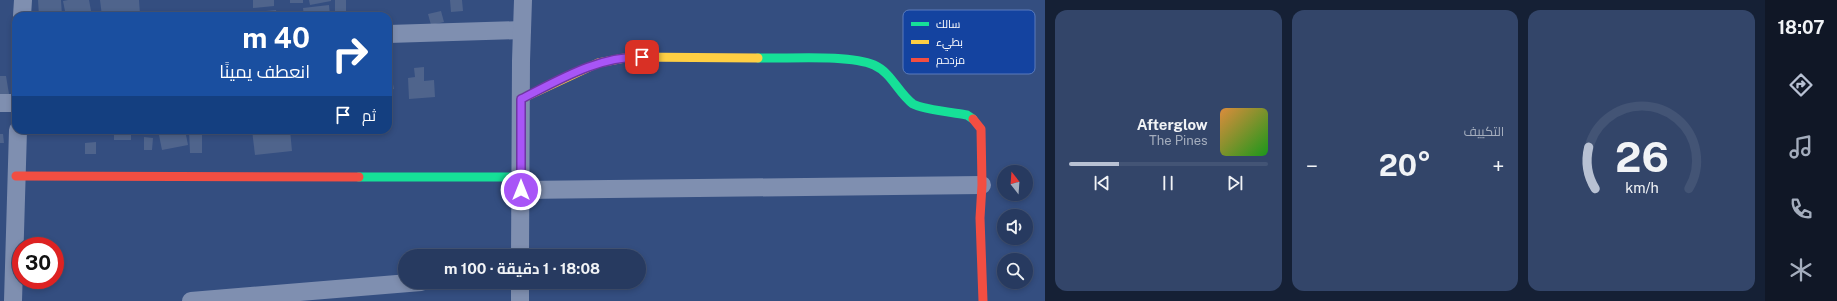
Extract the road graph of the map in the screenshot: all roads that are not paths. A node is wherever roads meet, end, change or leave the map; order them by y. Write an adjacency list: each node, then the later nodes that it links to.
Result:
1 (23, 0): 3 (street)
2 (523, 0): 4 (street)
3 (22, 12)
4 (522, 30): 5 (street); 6 (street)
5 (392, 34)
6 (521, 99): 11 (street); 12 (street)
7 (0, 103): 8 (street)
8 (12, 103)
9 (18, 134): 10 (street)
10 (16, 176): 11 (street); 13 (street)
11 (521, 184): 12 (street); 14 (street)
12 (982, 185): 20 (street)
13 (8, 225): 17 (street)
14 (520, 249)
15 (398, 284): 18 (street)
16 (520, 289): 19 (street)
17 (13, 301)
18 (191, 301)
19 (520, 301)
20 (983, 301)

